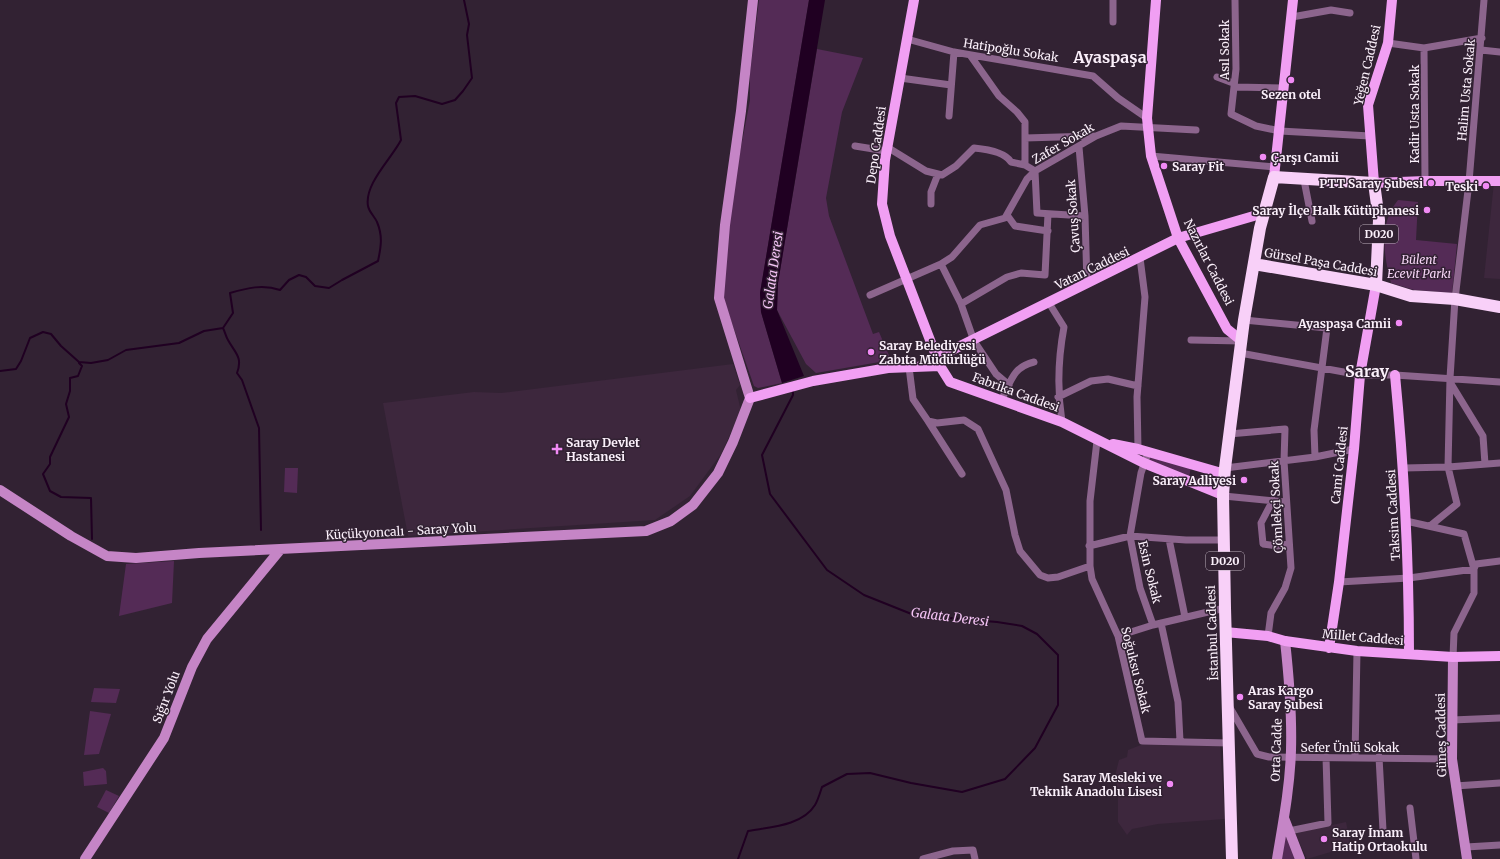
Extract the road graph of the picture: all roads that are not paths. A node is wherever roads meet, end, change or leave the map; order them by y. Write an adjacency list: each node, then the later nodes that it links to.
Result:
1 (753, 0): 79 (main road)
2 (914, 0): 13 (main road, Depo Caddesi)
3 (1114, 0): 11 (street)
4 (1156, 0): 26 (main road, Nazırlar Caddesi)
5 (1235, 0): 23 (street, Asıl Sokak)
6 (1292, 0): 10 (main road)
7 (1392, 0): 14 (main road, Yeğen Caddesi)
8 (1484, 0): 12 (street, Halim Usta Sokak)
9 (1350, 12): 10 (street)
10 (1292, 17): 24 (main road)
11 (1113, 22)
12 (1482, 38): 15 (street); 16 (street, Halim Usta Sokak)
13 (907, 39): 17 (street, Hatipoğlu Sokak); 21 (main road, Depo Caddesi)
14 (1388, 42): 15 (street); 30 (main road, Yeğen Caddesi)
15 (1424, 48): 41 (street, Kadir Usta Sokak)
16 (1481, 50): 18 (street); 43 (street, Halim Usta Sokak)
17 (954, 52): 19 (street, Hatipoğlu Sokak); 22 (street)
18 (1500, 52)
19 (970, 55): 26 (street, Hatipoğlu Sokak); 31 (street)
20 (1217, 77): 23 (street)
21 (900, 78): 22 (street); 34 (main road, Depo Caddesi)
22 (951, 85): 25 (street)
23 (1235, 87): 24 (street); 28 (street, Asıl Sokak)
24 (1283, 88): 28 (main road)
25 (948, 116)
26 (1147, 123): 27 (street, Zafer Sokak); 29 (street, Zafer Sokak); 35 (main road, Nazırlar Caddesi)
27 (1196, 130)
28 (1280, 131): 30 (street); 38 (main road)
29 (1096, 136): 31 (street); 33 (street, Zafer Sokak)
30 (1370, 136): 44 (main road, Yeğen Caddesi)
31 (1025, 138): 36 (street)
32 (855, 146): 34 (street)
33 (1079, 147): 37 (street, Zafer Sokak); 49 (street, Çavuş Sokak)
34 (887, 149): 39 (street); 56 (main road, Depo Caddesi)
35 (1151, 156): 38 (street); 52 (main road, Nazırlar Caddesi)
36 (1025, 165): 37 (street); 39 (street)
37 (1035, 171): 47 (street); 48 (street, Zafer Sokak)
38 (1274, 172): 40 (highway); 46 (highway, D020)
39 (938, 174): 45 (street)
40 (1304, 180): 44 (highway); 50 (street)
41 (1425, 180): 43 (main road); 44 (main road)
42 (1500, 181): 43 (main road)
43 (1469, 182): 60 (street, Halim Usta Sokak)
44 (1374, 183): 58 (highway, D020)
45 (931, 204)
46 (1264, 213): 52 (main road, Vatan Caddesi); 55 (highway, D020)
47 (1048, 214): 49 (street); 51 (street)
48 (1007, 216): 51 (street); 54 (street)
49 (1085, 216): 57 (street, Çavuş Sokak)
50 (1312, 221)
51 (1048, 230): 62 (street)
52 (1178, 238): 53 (main road, Vatan Caddesi); 67 (main road, Nazırlar Caddesi)
53 (1140, 258): 57 (main road, Vatan Caddesi); 77 (street, Esin Sokak)
54 (941, 264): 56 (street); 62 (street)
55 (1254, 264): 58 (highway, Gürsel Paşa Caddesi); 64 (highway, İstanbul Caddesi / D020)
56 (907, 280): 59 (street); 68 (main road, Depo Caddesi)
57 (1087, 284): 61 (main road, Vatan Caddesi)
58 (1376, 285): 60 (highway, Gürsel Paşa Caddesi); 72 (main road, Cami Caddesi)
59 (870, 296)
60 (1455, 299): 63 (highway, Gürsel Paşa Caddesi); 74 (street, Halim Usta Sokak)
61 (1049, 303): 66 (main road, Vatan Caddesi); 78 (street)
62 (962, 304): 66 (street)
63 (1500, 308)
64 (1244, 320): 67 (highway, İstanbul Caddesi / D020); 71 (street)
65 (1191, 340): 67 (street)
66 (974, 341): 68 (main road, Vatan Caddesi); 76 (street)
67 (1241, 347): 71 (street); 83 (highway, İstanbul Caddesi / D020)
68 (938, 362): 70 (main road, Vatan Caddesi); 80 (main road, Fabrika Caddesi)
69 (1034, 362): 76 (street)
70 (909, 367): 79 (main road, Vatan Caddesi); 81 (street)
71 (1322, 369): 72 (street); 87 (street)
72 (1360, 375): 73 (street); 85 (main road, Cami Caddesi)
73 (1395, 375): 74 (street); 93 (main road, Taksim Caddesi)
74 (1450, 380): 75 (street); 91 (street); 92 (street, Halim Usta Sokak)
75 (1500, 382)
76 (1009, 385): 80 (street)
77 (1138, 386): 78 (street); 86 (street, Esin Sokak)
78 (1058, 397): 82 (street)
79 (750, 398): 107 (main road, Küçükyoncalı - Saray Yolu)
80 (1002, 399): 82 (main road, Fabrika Caddesi)
81 (928, 421): 95 (street); 109 (street)
82 (1062, 422): 84 (main road, Fabrika Caddesi)
83 (1228, 434): 88 (street, Çömlekçi Sokak); 94 (highway, İstanbul Caddesi / D020)
84 (1098, 441): 86 (main road, Fabrika Caddesi); 90 (main road, Fabrika Caddesi); 106 (street, Soğuksu Sokak)
85 (1354, 449): 87 (street); 112 (main road, Cami Caddesi)
86 (1143, 451): 90 (street, Esin Sokak); 94 (main road, Fabrika Caddesi)
87 (1315, 457): 88 (street)
88 (1284, 461): 94 (street); 99 (street, Çömlekçi Sokak)
89 (1500, 462): 91 (street)
90 (1144, 463): 97 (main road, Fabrika Caddesi); 102 (street, Esin Sokak)
91 (1485, 464): 92 (street)
92 (1448, 467): 93 (street); 101 (street, Halim Usta Sokak)
93 (1404, 468): 100 (main road, Taksim Caddesi)
94 (1225, 471): 97 (highway, İstanbul Caddesi / D020)
95 (962, 474)
96 (0, 490): 107 (main road, Küçükyoncalı - Saray Yolu)
97 (1224, 496): 98 (street); 104 (highway, İstanbul Caddesi / D020)
98 (1273, 500): 99 (street); 105 (street)
99 (1286, 502): 105 (street, Çömlekçi Sokak)
100 (1406, 521): 101 (street); 111 (main road, Taksim Caddesi)
101 (1430, 526): 110 (street)
102 (1130, 536): 103 (street); 106 (street); 115 (street, Esin Sokak)
103 (1169, 540): 104 (street); 114 (street)
104 (1224, 540): 113 (highway, İstanbul Caddesi / D020)
105 (1289, 544): 118 (street, Çömlekçi Sokak)
106 (1089, 546): 109 (street, Soğuksu Sokak)
107 (280, 550): 143 (main road, Sığır Yolu)
108 (1500, 561): 110 (street)
109 (1090, 566): 117 (street, Soğuksu Sokak)
110 (1474, 569): 111 (street); 124 (street)
111 (1409, 578): 112 (street); 122 (main road, Taksim Caddesi)
112 (1339, 582): 120 (main road, Cami Caddesi)
113 (1225, 608): 114 (street); 116 (highway, İstanbul Caddesi / D020)
114 (1185, 617): 115 (street)
115 (1157, 624): 117 (street); 128 (street, Esin Sokak)
116 (1225, 632): 118 (main road, Millet Caddesi); 125 (highway, İstanbul Caddesi / D020)
117 (1118, 636): 128 (street, Soğuksu Sokak)
118 (1268, 636): 119 (main road, Millet Caddesi)
119 (1285, 641): 120 (main road, Millet Caddesi); 133 (main road, Orta Cadde)
120 (1329, 648): 121 (main road, Millet Caddesi)
121 (1357, 651): 122 (main road, Millet Caddesi); 131 (street)
122 (1409, 654): 124 (main road, Millet Caddesi)
123 (1500, 656): 124 (main road, Millet Caddesi)
124 (1453, 657): 127 (main road, Güneş Caddesi)
125 (1228, 704): 129 (highway, İstanbul Caddesi / D020); 133 (street, Sefer Ünlü Sokak)
126 (1500, 718): 127 (street)
127 (1452, 720): 134 (main road, Güneş Caddesi)
128 (1180, 741): 129 (street)
129 (1229, 743): 146 (highway, İstanbul Caddesi / D020)
130 (1326, 757): 131 (street, Sefer Ünlü Sokak); 133 (street, Sefer Ünlü Sokak); 140 (street)
131 (1355, 757): 132 (street, Sefer Ünlü Sokak)
132 (1379, 757): 134 (street, Sefer Ünlü Sokak); 139 (street)
133 (1290, 758): 138 (main road, Orta Cadde)
134 (1452, 758): 136 (main road, Güneş Caddesi)
135 (1500, 783): 136 (street)
136 (1455, 786): 142 (main road, Güneş Caddesi)
137 (1410, 808): 149 (street)
138 (1284, 818): 140 (main road); 147 (main road, Orta Cadde)
139 (1383, 830)
140 (1289, 831): 148 (main road)
141 (1500, 845): 142 (street)
142 (1466, 846): 150 (main road, Güneş Caddesi)
143 (85, 859)
144 (923, 859): 145 (street)
145 (975, 859)
146 (1232, 859)
147 (1277, 859)
148 (1300, 859)
149 (1416, 859)
150 (1467, 859)

